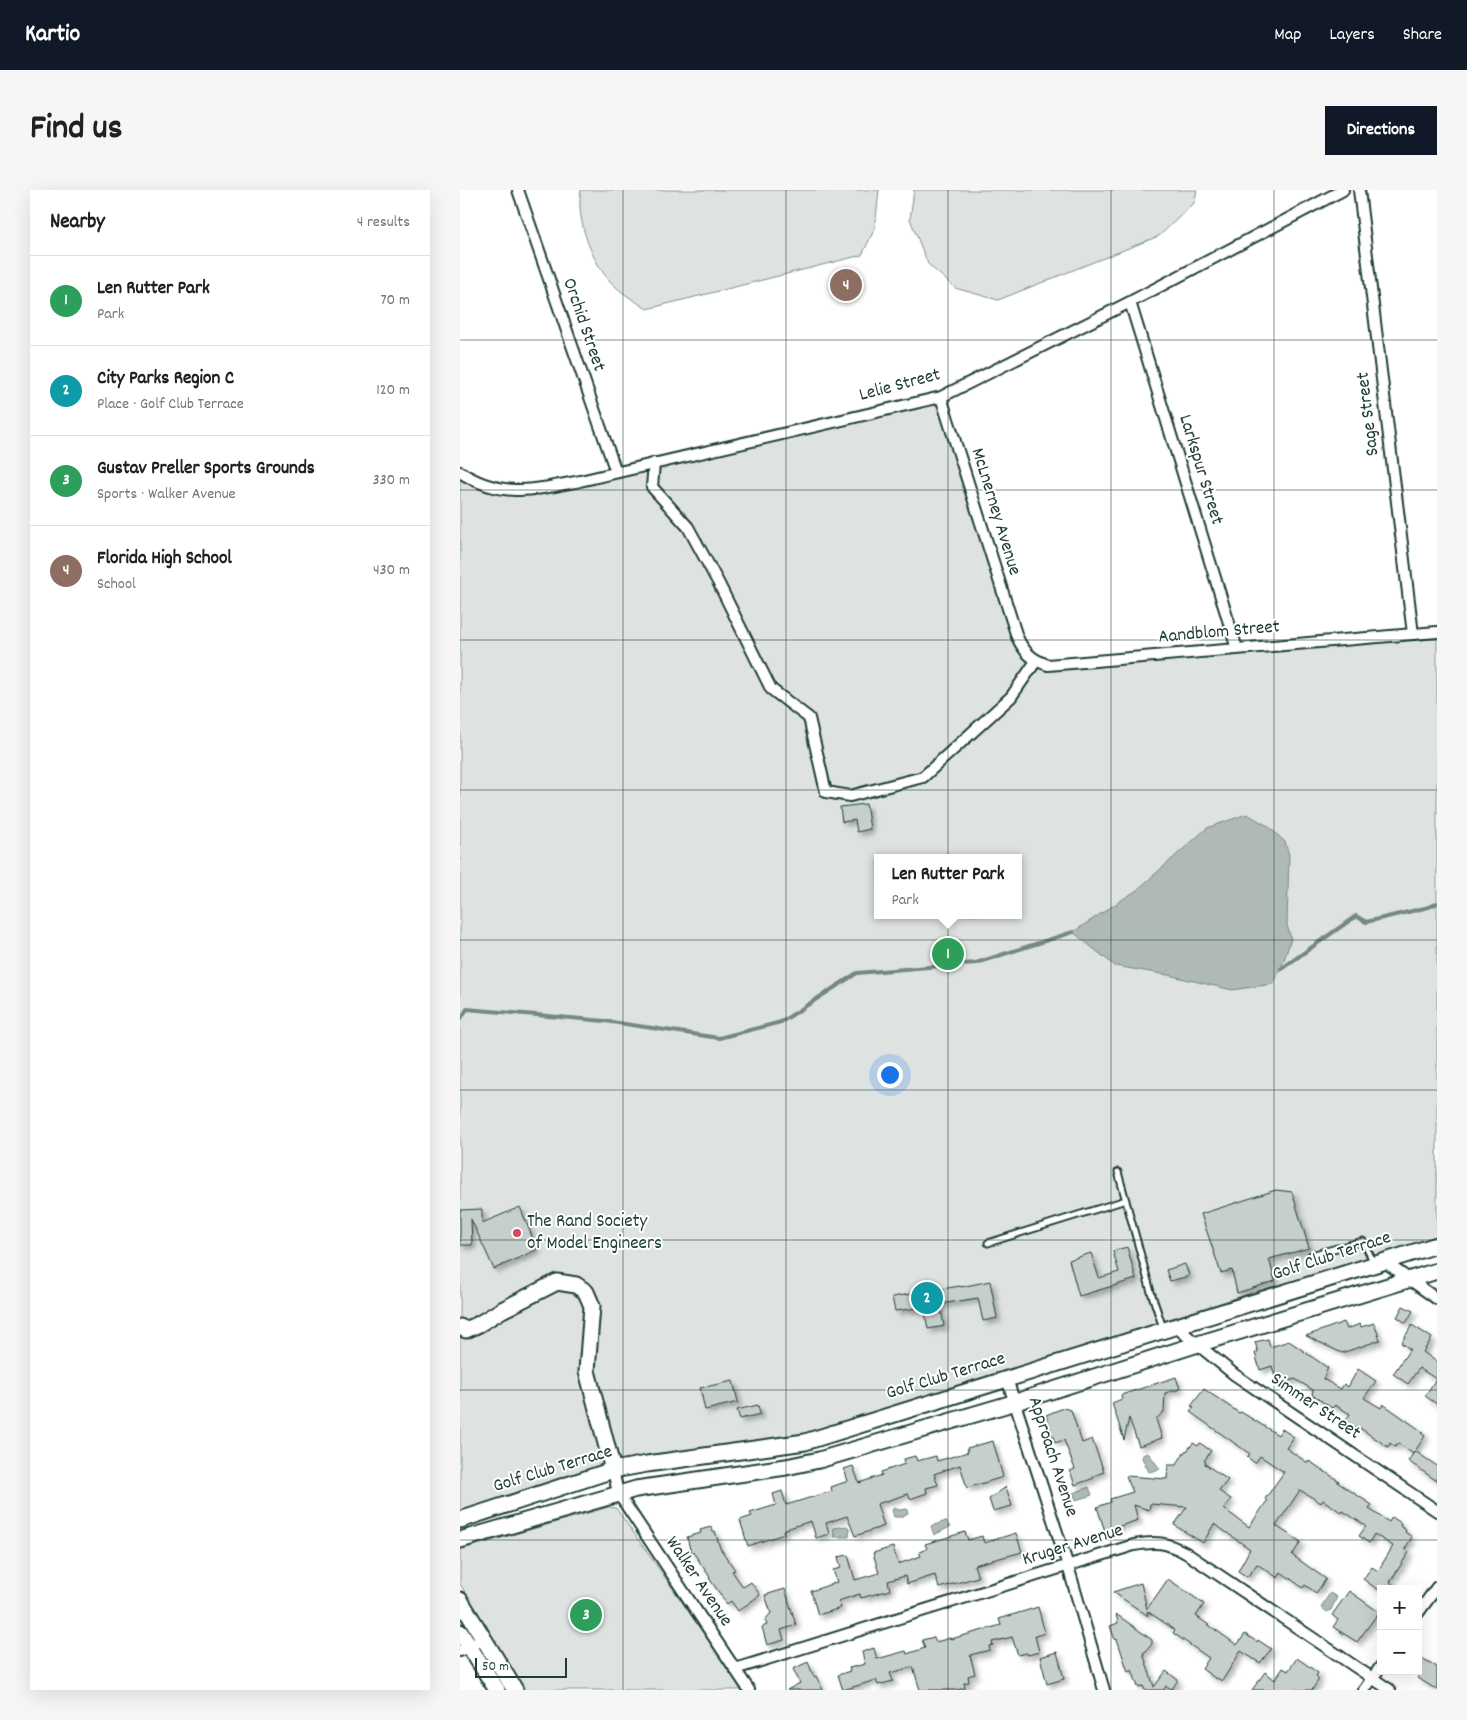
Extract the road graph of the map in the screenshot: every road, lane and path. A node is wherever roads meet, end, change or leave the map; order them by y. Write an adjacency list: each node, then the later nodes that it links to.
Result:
1 (518, 190): 8 (street, Orchid Street)
2 (1343, 190): 4 (street, Lelie Street)
3 (1359, 190): 10 (street, Sage Street)
4 (1130, 302): 5 (street, Lelie Street); 11 (street, Larkspur Street)
5 (941, 396): 6 (street, Lelie Street); 12 (street, McLnerney Avenue)
6 (654, 463): 8 (street, Lelie Street); 12 (street)
7 (460, 472): 8 (street, Lelie Street)
8 (616, 472)
9 (1437, 632): 10 (street, Aandblom Street)
10 (1413, 634): 11 (street, Aandblom Street)
11 (1237, 649): 12 (street, Aandblom Street)
12 (1036, 661)
13 (1118, 1172): 14 (lane)
14 (1126, 1200): 15 (lane); 23 (lane)
15 (988, 1243)
16 (1437, 1245): 18 (street, Golf Club Terrace)
17 (1311, 1256): 18 (lane)
18 (1380, 1263): 20 (street); 23 (street, Golf Club Terrace)
19 (1437, 1271): 20 (street)
20 (1409, 1280): 21 (street); 24 (street)
21 (1437, 1299)
22 (460, 1327): 27 (street)
23 (1170, 1329): 24 (street, Simmer Street); 25 (street, Golf Club Terrace)
24 (1198, 1344): 26 (street); 29 (street, Simmer Street)
25 (1007, 1379): 26 (street, Approach Avenue); 27 (street, Golf Club Terrace)
26 (1016, 1402): 28 (street); 32 (street, Approach Avenue)
27 (614, 1470): 28 (street); 30 (street, Golf Club Terrace)
28 (618, 1493): 31 (street); 39 (street, Walker Avenue)
29 (1437, 1511)
30 (460, 1520)
31 (460, 1540)
32 (1068, 1566): 39 (street, Kruger Avenue); 41 (street, Kruger Avenue); 45 (street, Approach Avenue)
33 (1437, 1586): 35 (street)
34 (460, 1600): 37 (street)
35 (1422, 1607)
36 (460, 1632): 38 (street)
37 (484, 1639): 38 (street); 43 (street)
38 (465, 1649): 42 (street)
39 (735, 1669): 44 (street, Walker Avenue)
40 (1377, 1671): 41 (street)
41 (1372, 1678): 46 (street); 47 (street, Kruger Avenue)
42 (497, 1690)
43 (515, 1690)
44 (750, 1690)
45 (1104, 1690)
46 (1364, 1690)
47 (1390, 1690)

